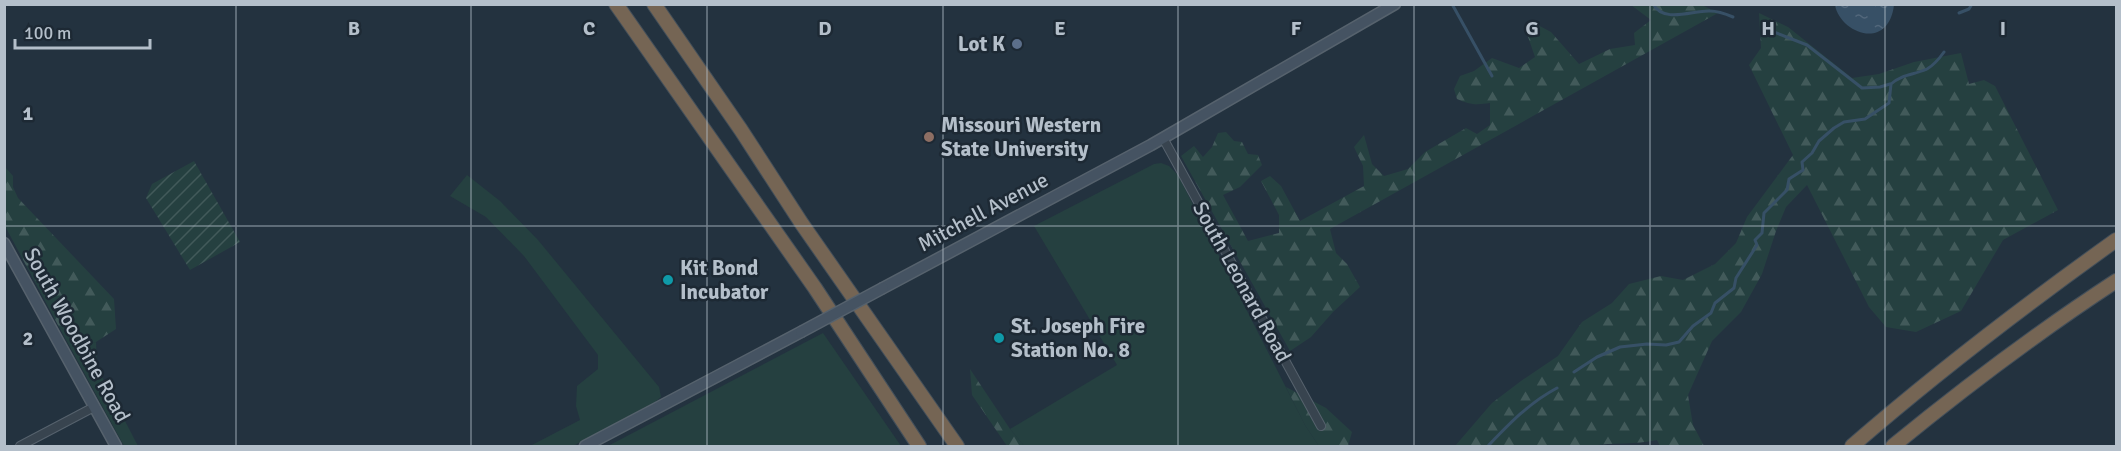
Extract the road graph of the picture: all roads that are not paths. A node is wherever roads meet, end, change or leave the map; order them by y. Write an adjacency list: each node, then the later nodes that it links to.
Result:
1 (616, 4): 13 (highway)
2 (654, 4): 14 (highway)
3 (1395, 4): 4 (street, Mitchell Avenue)
4 (1163, 138): 9 (street, South Leonard Road); 12 (street, Mitchell Avenue, bridge)
5 (2116, 240): 15 (highway)
6 (4, 243): 8 (street, South Woodbine Road)
7 (2116, 281): 16 (highway)
8 (94, 407): 10 (street); 11 (street, South Woodbine Road)
9 (1321, 426)
10 (20, 447)
11 (116, 447)
12 (585, 447)
13 (919, 447)
14 (957, 447)
15 (1852, 447)
16 (1893, 447)

